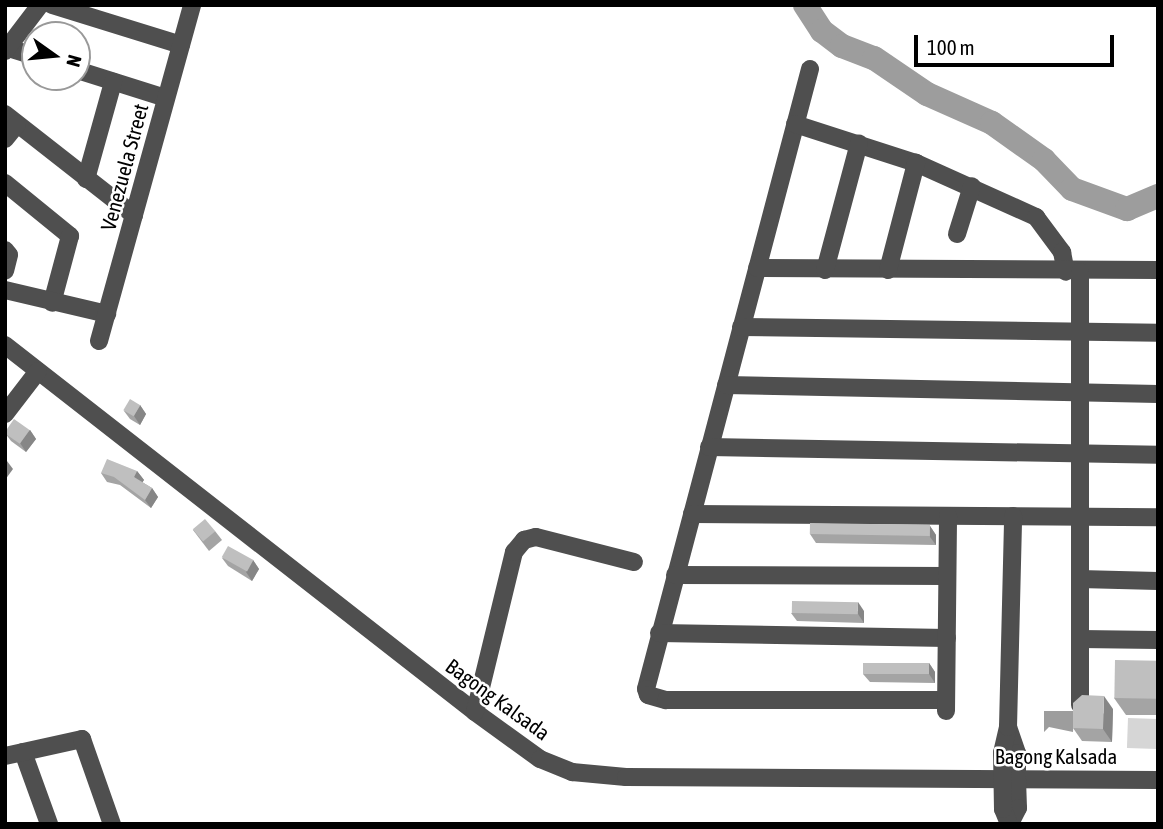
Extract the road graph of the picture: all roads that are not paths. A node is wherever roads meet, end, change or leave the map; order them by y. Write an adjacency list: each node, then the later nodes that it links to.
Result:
1 (40, 5): 5 (street)
2 (52, 5): 4 (street)
3 (192, 5): 4 (street, Venezuela Street)
4 (181, 45): 9 (street, Venezuela Street)
5 (7, 49)
6 (810, 69): 11 (street)
7 (91, 75): 8 (street)
8 (113, 82): 9 (street); 15 (street)
9 (166, 98): 18 (street, Venezuela Street)
10 (11, 119): 12 (street); 15 (street)
11 (795, 124): 13 (street); 21 (street)
12 (5, 139)
13 (859, 143): 14 (street); 22 (street)
14 (916, 163): 17 (street); 23 (street)
15 (86, 179): 18 (street)
16 (5, 183): 28 (street)
17 (972, 186): 19 (street); 26 (street)
18 (134, 215): 29 (street, Venezuela Street)
19 (957, 234)
20 (5, 250): 25 (street)
21 (757, 268): 22 (street); 30 (street)
22 (825, 270): 23 (street)
23 (888, 270): 26 (street)
24 (1158, 270): 26 (street)
25 (5, 271)
26 (1073, 272): 31 (street)
27 (5, 290): 28 (street)
28 (52, 303): 29 (street)
29 (107, 314): 33 (street, Venezuela Street)
30 (741, 327): 31 (street); 36 (street)
31 (1080, 332): 32 (street); 37 (street)
32 (1158, 333)
33 (99, 341)
34 (5, 345): 35 (street, Bagong Kalsada)
35 (38, 371): 39 (street); 58 (street, Bagong Kalsada)
36 (726, 384): 37 (street); 40 (street)
37 (1080, 394): 38 (street); 41 (street)
38 (1158, 394)
39 (5, 414)
40 (709, 447): 41 (street); 43 (street)
41 (1080, 454): 42 (street); 46 (street)
42 (1158, 455)
43 (692, 514): 44 (street); 49 (street)
44 (948, 516): 45 (street); 50 (street)
45 (1013, 516): 46 (street); 61 (street)
46 (1080, 517): 47 (street); 51 (street)
47 (1158, 517)
48 (634, 562): 58 (street)
49 (675, 575): 50 (street); 53 (street)
50 (947, 576): 54 (street)
51 (1080, 579): 52 (street); 55 (street)
52 (1158, 581)
53 (659, 634): 54 (street); 54 (street)
54 (947, 638)
55 (1080, 639): 56 (street); 57 (street)
56 (1158, 640)
57 (1080, 705)
58 (475, 712): 61 (street, Bagong Kalsada)
59 (23, 752): 60 (street); 63 (street); 64 (street)
60 (5, 756)
61 (1010, 779): 62 (street, Bagong Kalsada); 65 (street)
62 (1158, 780)
63 (50, 824)
64 (112, 824)
65 (1009, 824)

